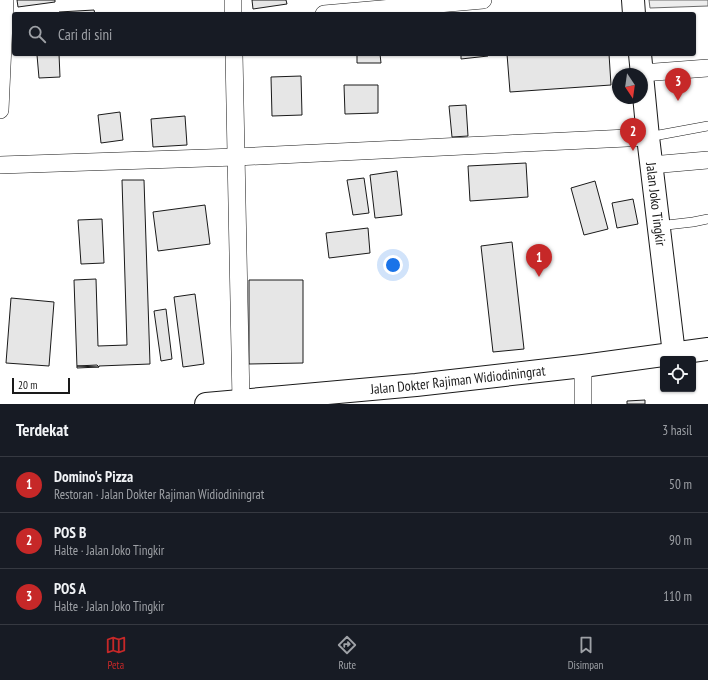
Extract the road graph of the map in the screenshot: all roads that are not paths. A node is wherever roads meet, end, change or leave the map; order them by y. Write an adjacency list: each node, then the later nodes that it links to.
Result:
1 (5, 0): 11 (street)
2 (233, 0): 5 (street)
3 (482, 0): 6 (street)
4 (633, 0): 7 (main road)
5 (234, 12)
6 (347, 12)
7 (634, 12)
8 (234, 56): 14 (street)
9 (641, 63): 10 (street); 13 (main road, Jalan Joko Tingkir)
10 (708, 68)
11 (0, 110)
12 (708, 126): 13 (lane)
13 (648, 137): 14 (street); 17 (main road, Jalan Joko Tingkir)
14 (236, 156): 16 (street); 24 (street)
15 (708, 160): 17 (street)
16 (0, 165)
17 (651, 165): 19 (main road, Jalan Joko Tingkir)
18 (708, 219): 19 (lane)
19 (658, 226): 21 (main road, Jalan Joko Tingkir)
20 (708, 349): 21 (main road, Jalan Dokter Rajiman Widiodiningrat)
21 (674, 354): 22 (main road, Jalan Dokter Rajiman Widiodiningrat)
22 (584, 366): 23 (main road, Jalan Dokter Rajiman Widiodiningrat); 26 (street)
23 (312, 399): 24 (main road, Jalan Dokter Rajiman Widiodiningrat)
24 (241, 401): 25 (main road, Jalan Dokter Rajiman Widiodiningrat)
25 (206, 404)
26 (584, 404)

